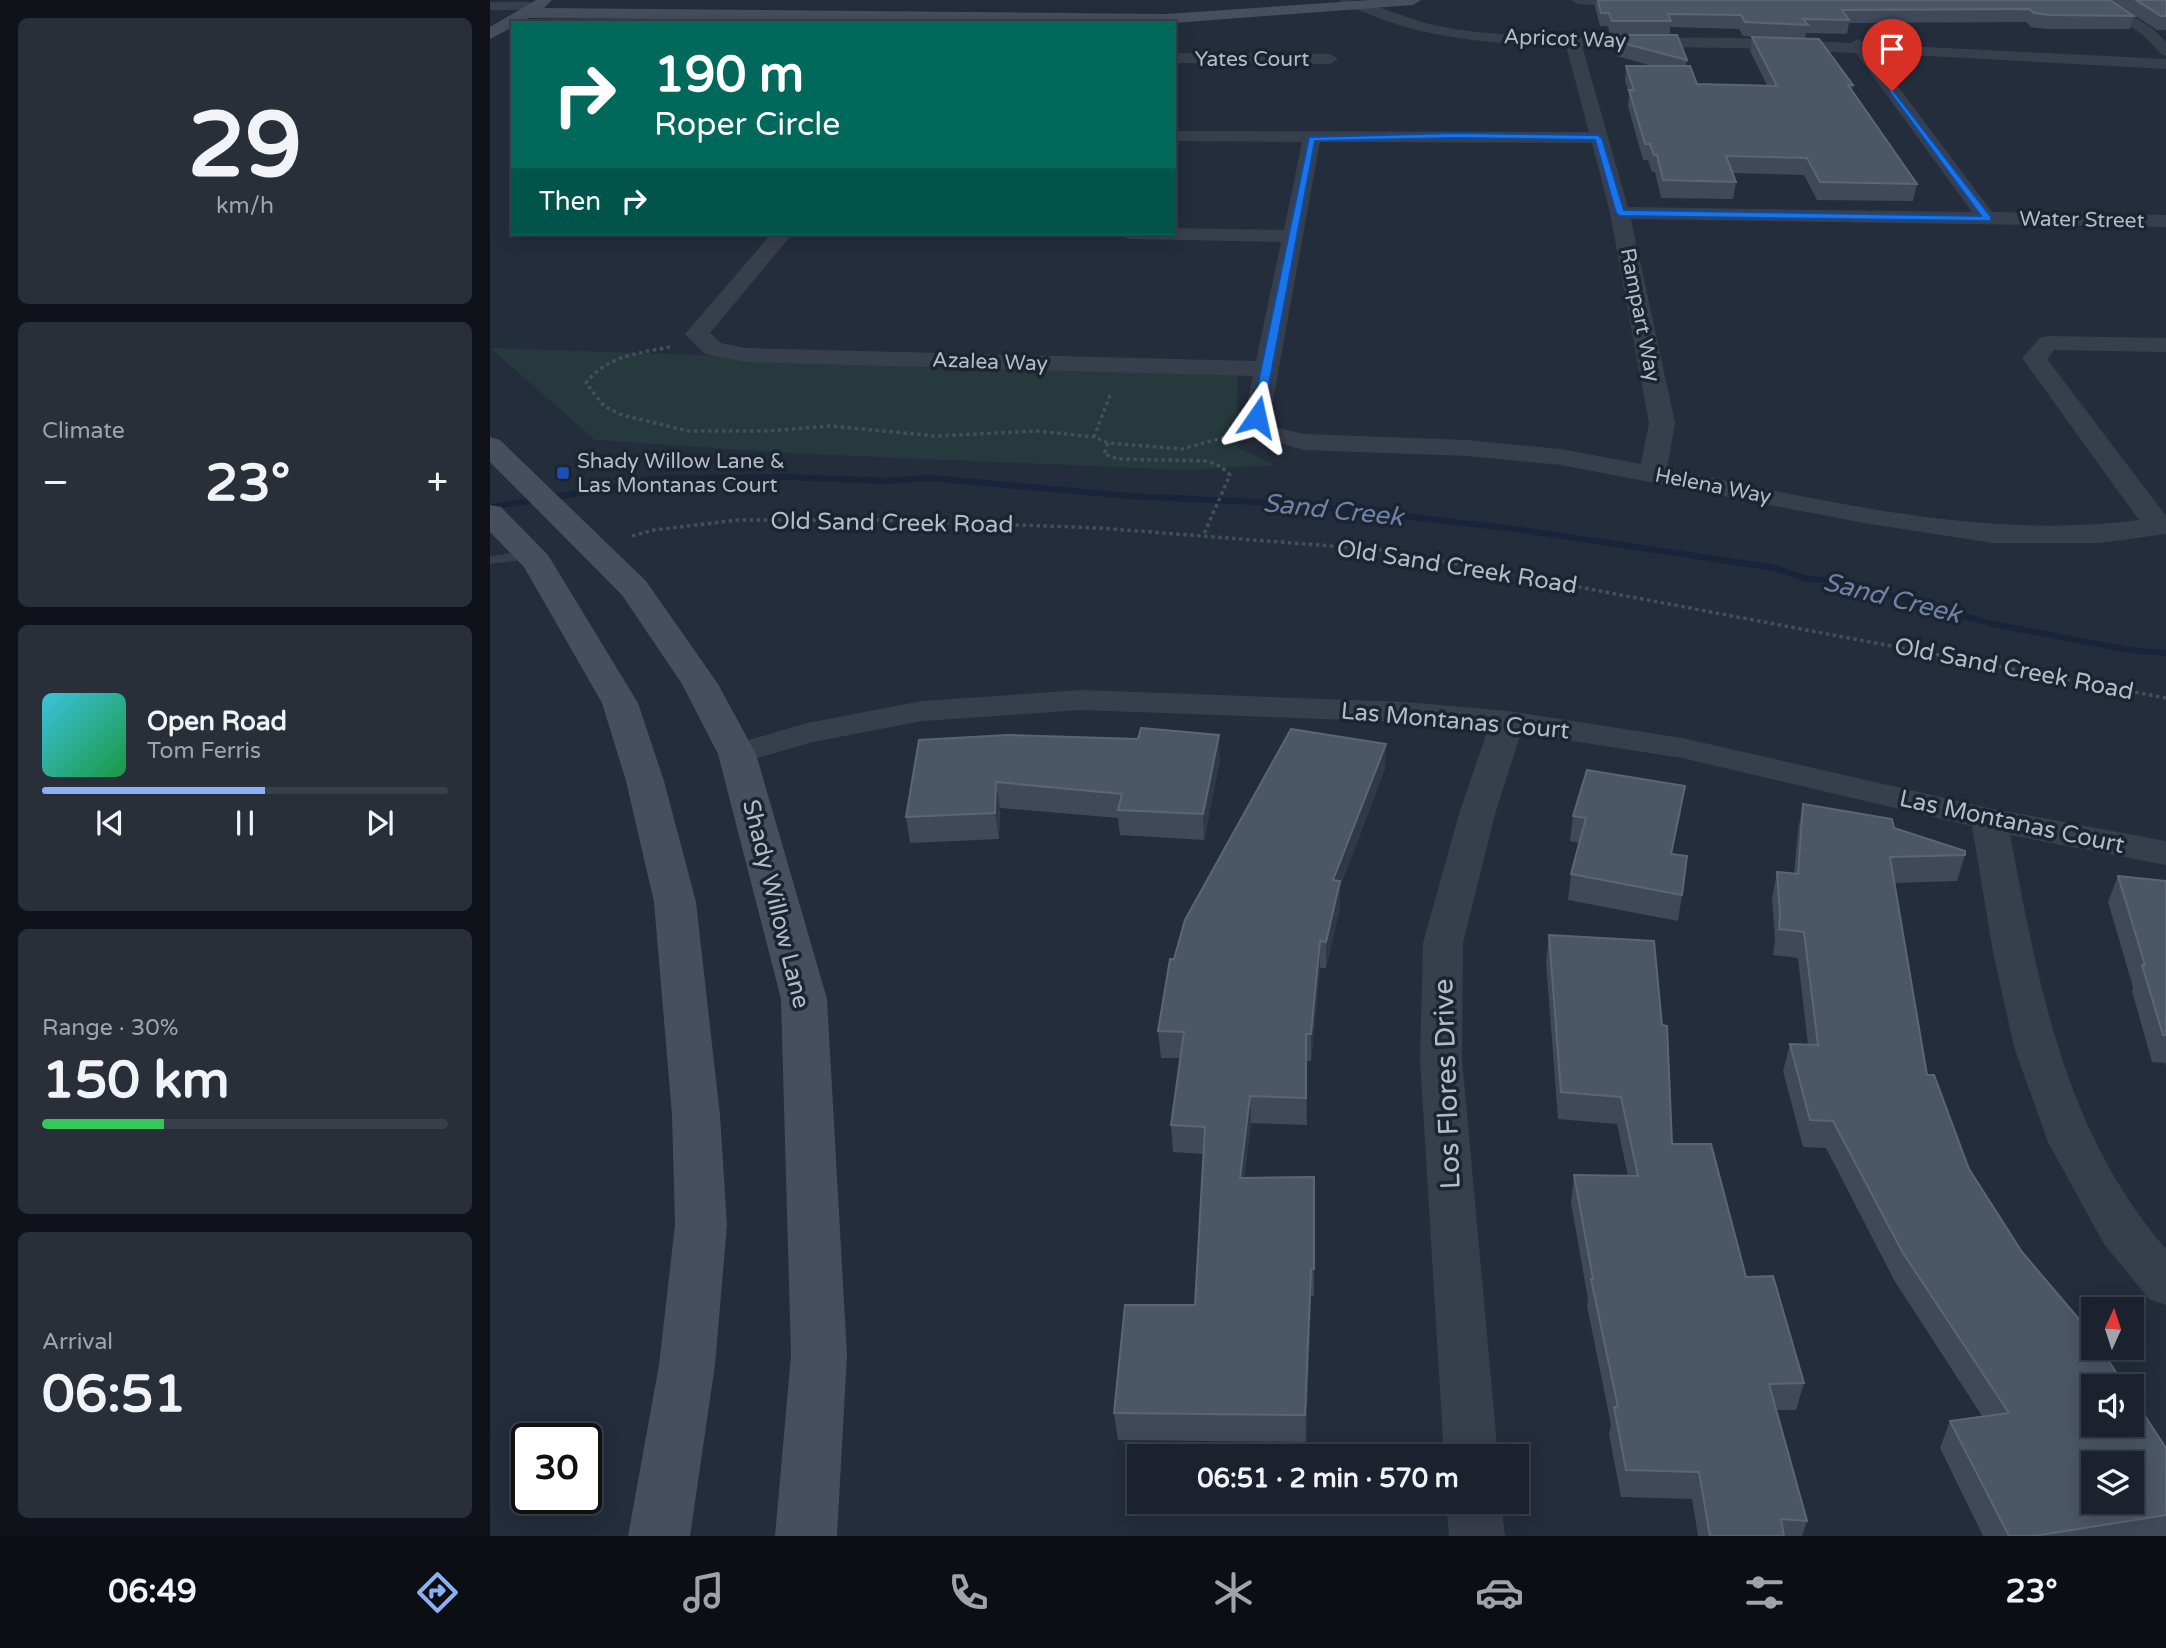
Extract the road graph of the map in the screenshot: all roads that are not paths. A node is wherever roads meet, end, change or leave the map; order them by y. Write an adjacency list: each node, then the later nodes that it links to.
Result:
1 (1413, 0): 4 (street)
2 (1578, 0): 5 (street)
3 (2098, 0): 17 (street)
4 (1361, 2): 7 (street); 9 (street); 14 (street, Apricot Way); 14 (street, Apricot Way)
5 (1663, 4)
6 (490, 6): 7 (street)
7 (552, 6): 8 (street); 9 (street); 10 (street); 11 (street)
8 (490, 13)
9 (984, 20)
10 (519, 21)
11 (542, 21)
12 (511, 25): 13 (street)
13 (490, 34)
14 (1572, 38): 16 (street, Apricot Way); 24 (street, Rampart Way)
15 (511, 40): 18 (street)
16 (1860, 46): 21 (street, Apricot Way); 22 (street, Apricot Way); 27 (street)
17 (2166, 51)
18 (490, 53)
19 (1176, 58): 20 (street, Yates Court)
20 (1330, 59)
21 (2166, 59)
22 (2166, 64)
23 (1176, 136): 25 (street)
24 (1598, 138): 25 (street); 26 (street, Rampart Way)
25 (1312, 139): 31 (street)
26 (1620, 213): 27 (street, Water Street); 35 (street, Rampart Way)
27 (1987, 219): 28 (street, Water Street)
28 (2166, 221)
29 (1176, 234): 31 (street)
30 (781, 235): 33 (street, Azalea Way)
31 (1293, 236): 33 (street)
32 (2166, 345): 36 (street)
33 (1266, 369): 35 (street, Helena Way)
34 (490, 446): 37 (street, Shady Willow Lane)
35 (1653, 474): 36 (street, Helena Way)
36 (2162, 525)
37 (520, 540): 39 (street, Shady Willow Lane); 45 (street, Shady Willow Lane)
38 (1508, 721): 39 (street, Las Montanas Court); 40 (street, Las Montanas Court); 43 (street, Los Flores Drive)
39 (737, 754): 46 (street, Shady Willow Lane)
40 (1989, 819): 41 (street, Las Montanas Court); 42 (street)
41 (2166, 853)
42 (2166, 1284)
43 (1470, 1444)
44 (1475, 1514): 47 (street)
45 (659, 1536)
46 (806, 1536)
47 (1477, 1536)

